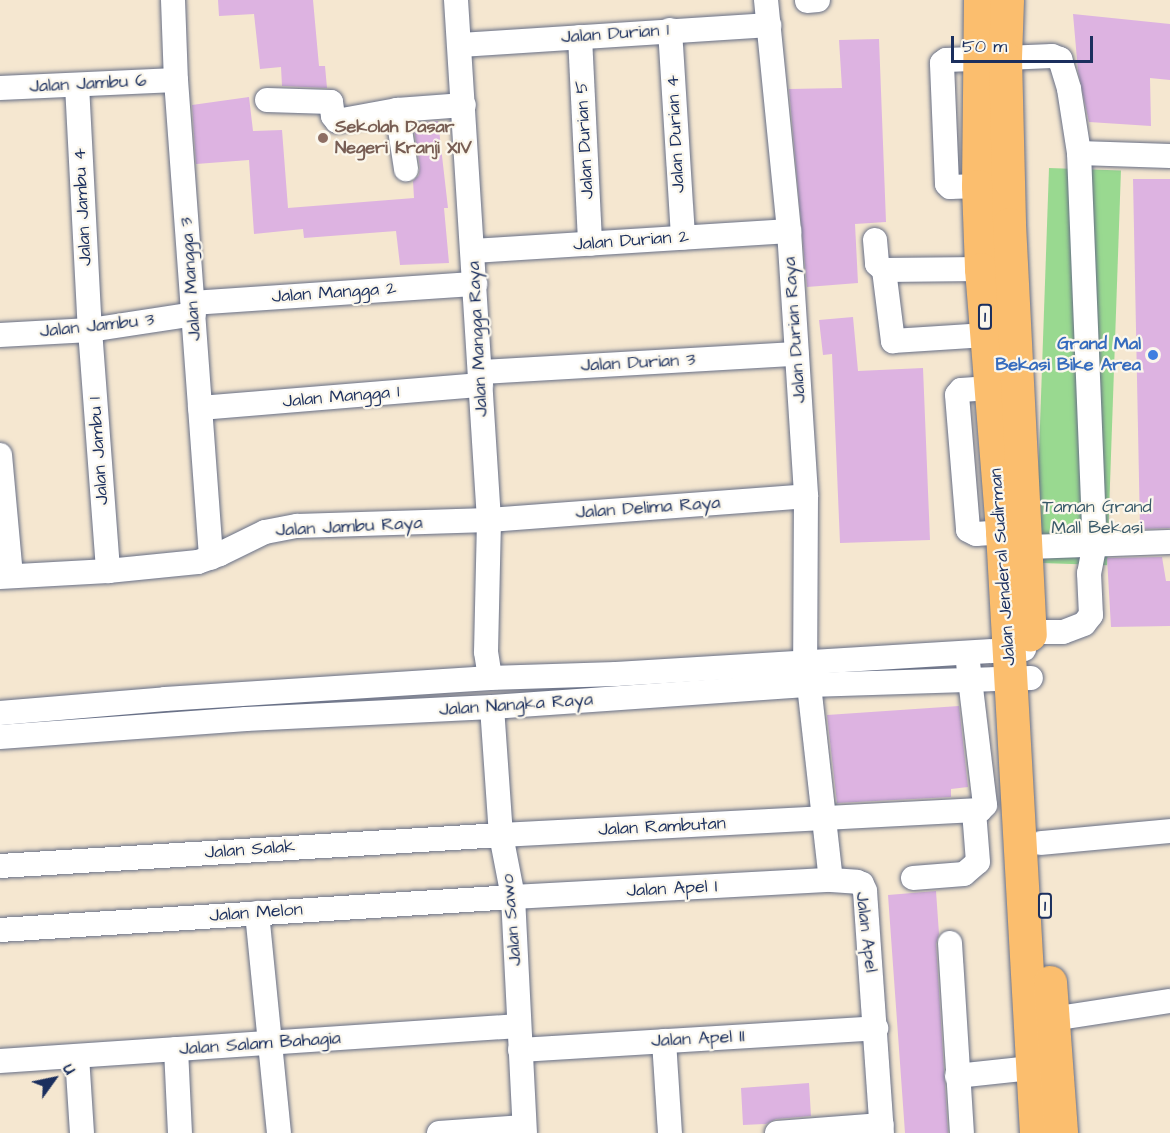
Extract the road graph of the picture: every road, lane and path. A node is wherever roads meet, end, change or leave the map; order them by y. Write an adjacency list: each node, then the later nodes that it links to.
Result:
1 (173, 0): 11 (street, Jalan Mangga 3)
2 (456, 0): 9 (street, Jalan Mangga Raya)
3 (766, 0): 6 (street, Jalan Durian Raya)
4 (980, 0): 10 (highway, Jalan Jenderal Sudirman / 1)
5 (1007, 0): 10 (highway, Jalan Jenderal Sudirman / 1)
6 (769, 25): 7 (street, Jalan Durian 1); 20 (street, Jalan Durian Raya)
7 (670, 30): 8 (street, Jalan Durian 1); 21 (street, Jalan Durian 4)
8 (580, 37): 9 (street, Jalan Durian 1); 23 (street, Jalan Durian 5)
9 (461, 45): 15 (street, Jalan Mangga Raya)
10 (992, 58): 18 (street); 25 (highway, Jalan Jenderal Sudirman / 1); 38 (highway, Jalan Jenderal Sudirman / 1)
11 (176, 80): 12 (street, Jalan Jambu 6); 28 (street, Jalan Mangga 3)
12 (76, 85): 13 (street, Jalan Jambu 6); 29 (street, Jalan Jambu 4)
13 (0, 88)
14 (267, 100): 16 (street)
15 (464, 105): 16 (street); 24 (street, Jalan Mangga Raya)
16 (397, 110): 19 (street)
17 (1167, 150): 18 (street)
18 (1079, 153): 40 (street)
19 (406, 170)
20 (789, 231): 21 (street, Jalan Durian 2); 32 (street, Jalan Durian Raya)
21 (683, 238): 23 (street, Jalan Durian 2)
22 (875, 240): 26 (street)
23 (590, 244): 24 (street, Jalan Durian 2)
24 (473, 251): 27 (street, Jalan Mangga Raya)
25 (981, 269): 26 (street); 31 (highway, Jalan Jenderal Sudirman / 1)
26 (884, 270): 31 (street)
27 (475, 284): 28 (street, Jalan Mangga 2); 33 (street, Jalan Mangga Raya)
28 (194, 309): 29 (street, Jalan Jambu 3); 34 (street, Jalan Mangga 3)
29 (90, 330): 30 (street, Jalan Jambu 3); 42 (street, Jalan Jambu 1)
30 (0, 335)
31 (986, 335): 38 (highway, Jalan Jenderal Sudirman / 1)
32 (795, 354): 33 (street, Jalan Durian 3); 36 (street, Jalan Durian Raya)
33 (481, 379): 34 (street, Jalan Mangga 1); 37 (street, Jalan Mangga Raya)
34 (200, 408): 41 (street, Jalan Mangga 3)
35 (0, 455): 43 (street)
36 (806, 496): 37 (street, Jalan Delima Raya); 46 (street, Jalan Durian Raya)
37 (489, 520): 41 (street, Jalan Jambu Raya); 49 (street, Jalan Mangga Raya)
38 (1014, 539): 40 (street); 45 (highway, Jalan Jenderal Sudirman / 1)
39 (1170, 542): 40 (street)
40 (1095, 543): 45 (street)
41 (211, 558): 42 (street, Jalan Jambu Raya)
42 (108, 571): 43 (street, Jalan Jambu Raya)
43 (5, 577)
44 (968, 654): 45 (street, Jalan Nangka Raya); 46 (street, Jalan Nangka Raya); 50 (street)
45 (1022, 658): 50 (street, Jalan Nangka Raya); 61 (highway, Jalan Jenderal Sudirman / 1); 65 (highway, Jalan Jenderal Sudirman / 1)
46 (806, 661): 47 (street, Jalan Nangka Raya)
47 (687, 669): 48 (street, Jalan Nangka Raya); 52 (street)
48 (616, 674): 49 (street, Jalan Nangka Raya); 54 (street)
49 (490, 678): 53 (street, Jalan Nangka Raya)
50 (969, 679): 51 (street, Jalan Nangka Raya); 61 (street)
51 (809, 685): 52 (street, Jalan Nangka Raya); 62 (street, Jalan Apel)
52 (689, 694): 54 (street, Jalan Nangka Raya)
53 (246, 695): 55 (street, Jalan Nangka Raya); 58 (street)
54 (616, 698): 56 (street, Jalan Nangka Raya)
55 (165, 699): 57 (street, Jalan Nangka Raya); 59 (street)
56 (492, 707): 58 (street, Jalan Nangka Raya); 64 (street, Jalan Sawo)
57 (0, 713)
58 (246, 719): 59 (street, Jalan Nangka Raya)
59 (166, 726): 60 (street, Jalan Nangka Raya)
60 (0, 737)
61 (992, 806): 62 (street, Jalan Rambutan); 67 (street); 82 (highway, Jalan Jenderal Sudirman / 1)
62 (823, 819): 64 (street, Jalan Rambutan); 68 (street, Jalan Apel)
63 (1170, 831): 65 (street)
64 (501, 835): 66 (street, Jalan Salak); 69 (street, Jalan Sawo)
65 (1041, 843): 74 (highway, Jalan Jenderal Sudirman / 1)
66 (0, 866)
67 (913, 878)
68 (831, 880): 69 (street, Jalan Apel I); 75 (street, Jalan Apel)
69 (513, 897): 70 (street, Jalan Melon); 76 (street, Jalan Sawo)
70 (257, 913): 71 (street, Jalan Melon); 78 (street)
71 (0, 930)
72 (950, 943): 83 (street)
73 (1170, 1002): 74 (street)
74 (1052, 1019): 94 (highway, Jalan Jenderal Sudirman / 1)
75 (876, 1028): 77 (street, Jalan Apel II); 84 (street, Jalan Apel)
76 (520, 1038): 77 (street, Jalan Apel II); 78 (street, Jalan Salam Bahagia); 85 (street, Jalan Sawo)
77 (664, 1041): 90 (street)
78 (271, 1043): 79 (street, Jalan Salam Bahagia); 88 (street)
79 (176, 1049): 80 (street, Jalan Salam Bahagia); 87 (street)
80 (77, 1056): 81 (street, Jalan Salam Bahagia); 86 (street)
81 (0, 1061)
82 (1032, 1068): 83 (street); 93 (highway, Jalan Jenderal Sudirman / 1)
83 (957, 1076): 92 (street)
84 (882, 1129): 91 (street)
85 (524, 1130): 89 (street)
86 (82, 1133)
87 (180, 1133)
88 (279, 1133)
89 (439, 1133)
90 (670, 1133)
91 (777, 1133)
92 (962, 1133)
93 (1036, 1133)
94 (1061, 1133)

